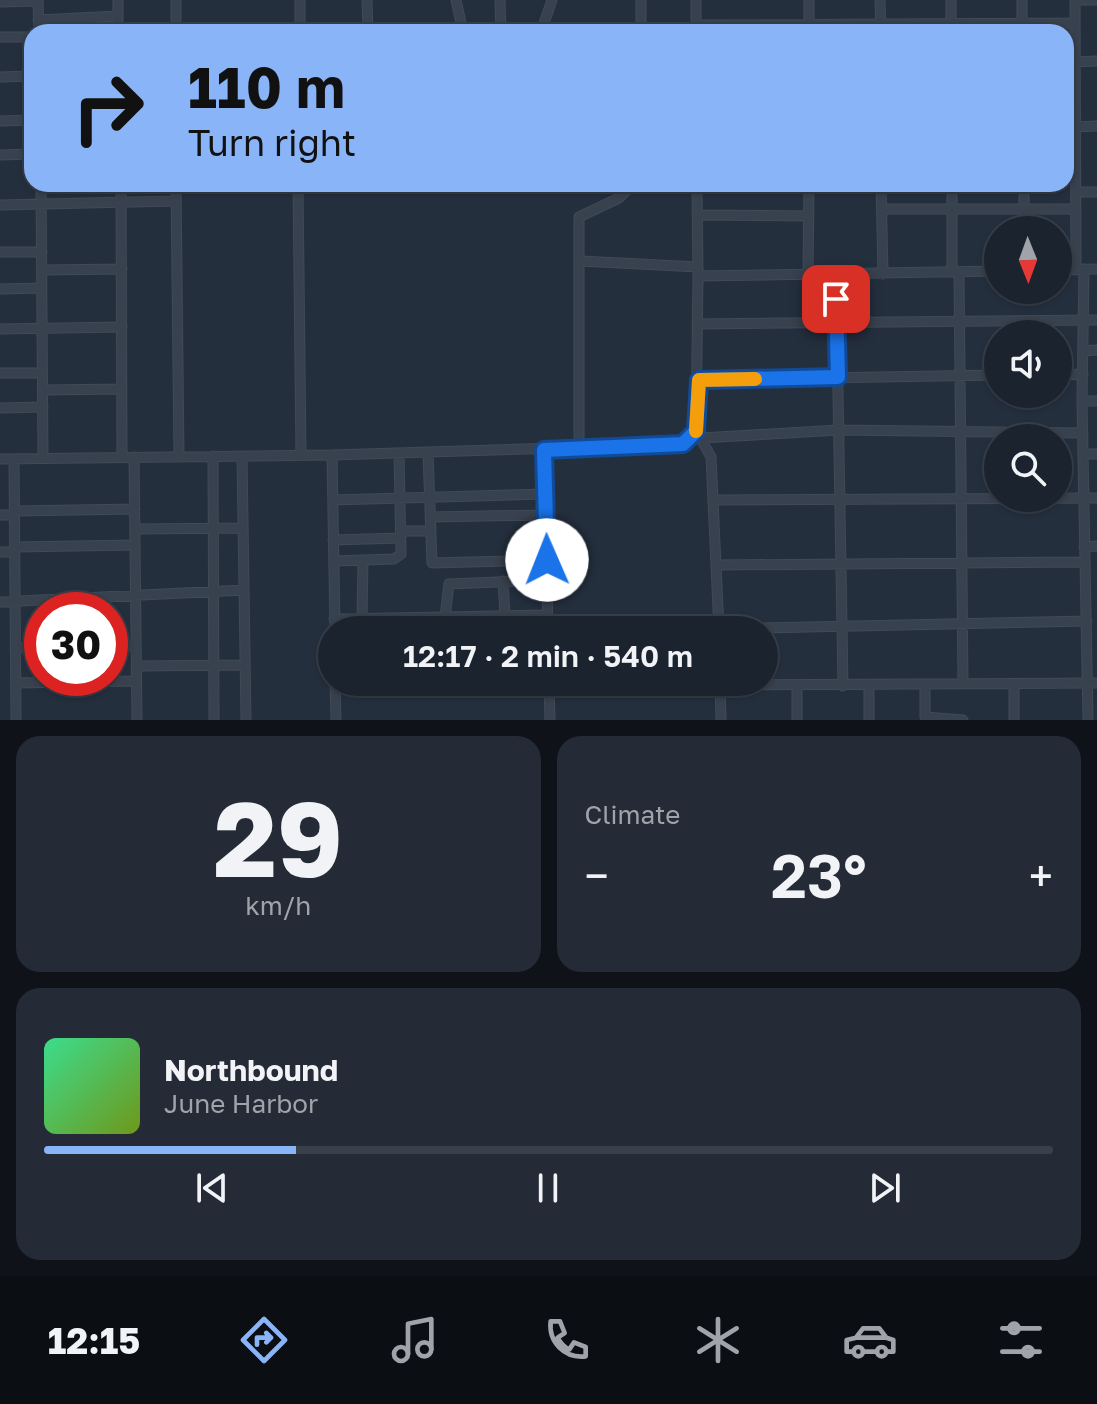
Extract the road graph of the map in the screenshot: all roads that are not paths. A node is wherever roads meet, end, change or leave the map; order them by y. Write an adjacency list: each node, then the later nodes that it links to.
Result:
1 (38, 0): 17 (street); 19 (street)
2 (118, 0): 18 (street)
3 (176, 0): 23 (street)
4 (300, 0): 24 (street)
5 (367, 0): 25 (street)
6 (456, 0): 26 (street)
7 (500, 0): 27 (street)
8 (552, 0): 28 (street)
9 (641, 0): 29 (street)
10 (696, 0): 30 (street)
11 (809, 0): 31 (street)
12 (880, 0): 32 (street)
13 (951, 0): 33 (street)
14 (1022, 0): 34 (street)
15 (1075, 0): 16 (street); 20 (street)
16 (1097, 0)
17 (0, 2)
18 (118, 16): 19 (street); 22 (street)
19 (38, 20): 21 (street)
20 (1075, 23): 35 (street); 38 (street)
21 (38, 24)
22 (118, 24)
23 (176, 24)
24 (300, 24)
25 (368, 24)
26 (461, 24)
27 (501, 24)
28 (544, 24)
29 (641, 24)
30 (696, 24)
31 (809, 24)
32 (880, 24)
33 (951, 24)
34 (1022, 24)
35 (1064, 24)
36 (0, 37): 37 (street)
37 (24, 37)
38 (1074, 38)
39 (1097, 61): 40 (street)
40 (1074, 68)
41 (24, 76): 42 (street)
42 (0, 77)
43 (24, 120): 45 (street)
44 (1074, 120): 46 (street)
45 (0, 121)
46 (1097, 126)
47 (24, 154): 48 (street)
48 (0, 155)
49 (1074, 180): 60 (street)
50 (41, 192): 64 (street)
51 (121, 192): 63 (street)
52 (176, 192): 62 (street)
53 (298, 192): 123 (street)
54 (625, 192): 75 (street)
55 (697, 192): 70 (street)
56 (809, 192): 71 (street)
57 (881, 192): 66 (street)
58 (952, 192): 69 (street)
59 (1024, 192): 67 (street)
60 (1076, 192): 61 (street); 68 (street)
61 (1097, 192)
62 (176, 201): 63 (street); 129 (street)
63 (122, 202): 64 (street); 76 (street)
64 (42, 204): 65 (street); 74 (street)
65 (0, 205)
66 (882, 209): 69 (street); 84 (street)
67 (1024, 209): 68 (street); 69 (street); 72 (street)
68 (1076, 209): 80 (street)
69 (952, 210): 83 (street)
70 (697, 215): 71 (street); 81 (street)
71 (809, 216): 86 (street)
72 (1024, 216)
73 (0, 252): 74 (street)
74 (42, 252): 78 (street)
75 (580, 261): 81 (street); 117 (street)
76 (122, 269): 78 (street); 94 (street)
77 (1097, 269): 80 (street)
78 (42, 270): 87 (street)
79 (1072, 270): 80 (street)
80 (1080, 270): 89 (street)
81 (698, 271): 86 (street); 93 (street)
82 (984, 271): 83 (street)
83 (956, 272): 84 (street); 91 (street)
84 (883, 274): 85 (street)
85 (836, 275): 86 (street); 92 (street)
86 (808, 276)
87 (42, 288): 88 (street); 96 (street)
88 (0, 289)
89 (1083, 320): 90 (street); 91 (street); 98 (street)
90 (1097, 320)
91 (960, 321): 92 (street); 103 (street)
92 (837, 323): 93 (street); 105 (street)
93 (697, 324): 106 (street)
94 (122, 327): 96 (street); 107 (street)
95 (0, 329): 96 (street)
96 (42, 329): 100 (street)
97 (1097, 350): 98 (street)
98 (1083, 351): 102 (street)
99 (0, 373): 100 (street)
100 (42, 373): 108 (street)
101 (1072, 374): 102 (street)
102 (1083, 374): 109 (street)
103 (960, 375): 104 (street); 105 (street); 114 (street)
104 (984, 375)
105 (838, 377): 106 (street); 113 (street)
106 (699, 380): 116 (street)
107 (120, 389): 108 (street); 127 (street)
108 (43, 390): 111 (street)
109 (1082, 401): 110 (street); 115 (street)
110 (1097, 401)
111 (43, 407): 112 (street); 130 (street)
112 (0, 408)
113 (840, 430): 114 (street); 116 (street); 141 (street)
114 (961, 432): 115 (street); 136 (street)
115 (1083, 433): 121 (street)
116 (698, 434): 117 (street); 140 (street)
117 (579, 449): 118 (street)
118 (544, 450): 119 (street); 133 (street)
119 (428, 452): 120 (street); 134 (street)
120 (399, 453): 124 (street); 135 (street)
121 (1083, 454): 122 (street); 137 (street)
122 (1097, 454)
123 (301, 455): 124 (street); 126 (street)
124 (332, 455): 139 (street)
125 (213, 456): 126 (street); 129 (street); 147 (street)
126 (242, 456): 148 (street)
127 (122, 457): 128 (street); 130 (street)
128 (134, 457): 129 (street); 142 (street)
129 (179, 457)
130 (43, 458): 132 (street)
131 (0, 459): 132 (street)
132 (14, 459): 143 (street)
133 (545, 494): 134 (street); 145 (street)
134 (429, 497): 135 (street); 146 (street)
135 (400, 498): 139 (street); 151 (street)
136 (960, 498): 137 (street); 141 (street); 163 (street)
137 (1084, 498): 138 (street); 155 (street)
138 (1097, 498)
139 (333, 500): 152 (street)
140 (715, 500): 141 (street); 165 (street)
141 (841, 500): 164 (street)
142 (135, 509): 143 (street); 149 (street)
143 (15, 513): 144 (street); 156 (street)
144 (0, 515)
145 (546, 515): 146 (street); 159 (street)
146 (430, 517): 150 (street)
147 (213, 527): 148 (street); 149 (street); 170 (street)
148 (243, 528): 169 (street)
149 (135, 529): 153 (street)
150 (430, 531): 151 (street); 161 (street)
151 (401, 534): 152 (street); 158 (street)
152 (333, 540): 160 (street)
153 (135, 545): 156 (street); 171 (street)
154 (1097, 546): 155 (street)
155 (1084, 547): 162 (street)
156 (15, 549): 157 (street); 172 (street)
157 (0, 552)
158 (363, 560): 160 (street); 176 (street)
159 (547, 560): 161 (street); 166 (street)
160 (334, 561): 175 (street)
161 (477, 561): 168 (street)
162 (1084, 562): 163 (street); 180 (street)
163 (959, 563): 164 (street); 181 (street)
164 (841, 564): 165 (street); 182 (street)
165 (717, 565): 179 (street)
166 (547, 580): 167 (street); 174 (street)
167 (503, 581): 168 (street); 178 (street)
168 (476, 582): 177 (street)
169 (244, 590): 170 (street); 190 (street)
170 (212, 591): 171 (street); 189 (street)
171 (135, 594): 172 (street); 186 (street)
172 (16, 601): 173 (street); 187 (street)
173 (0, 602)
174 (548, 615): 178 (street)
175 (334, 616)
176 (362, 616)
177 (440, 616)
178 (505, 616)
179 (719, 616)
180 (1087, 621): 181 (street); 184 (street)
181 (960, 622): 182 (street); 195 (street)
182 (842, 625): 183 (street); 200 (street)
183 (778, 627)
184 (1092, 640): 194 (street)
185 (128, 646): 186 (street)
186 (136, 646): 191 (street)
187 (15, 648): 188 (street); 193 (street)
188 (24, 648)
189 (213, 665): 190 (street); 191 (street); 207 (street)
190 (245, 665): 208 (street)
191 (136, 666): 192 (street)
192 (136, 681): 193 (street); 206 (street)
193 (16, 683): 205 (street)
194 (1092, 683): 196 (street); 216 (street)
195 (963, 684): 196 (street); 197 (street)
196 (1014, 684): 215 (street)
197 (925, 685): 201 (street); 214 (street)
198 (778, 686): 199 (street)
199 (797, 686): 200 (street); 212 (street)
200 (843, 686): 201 (street)
201 (869, 686): 213 (street)
202 (335, 696): 209 (street)
203 (549, 696): 210 (street)
204 (720, 696): 211 (street)
205 (16, 720)
206 (137, 720)
207 (214, 720)
208 (246, 720)
209 (336, 720)
210 (550, 720)
211 (721, 720)
212 (797, 720)
213 (869, 720)
214 (963, 720)
215 (1014, 720)
216 (1088, 720)

